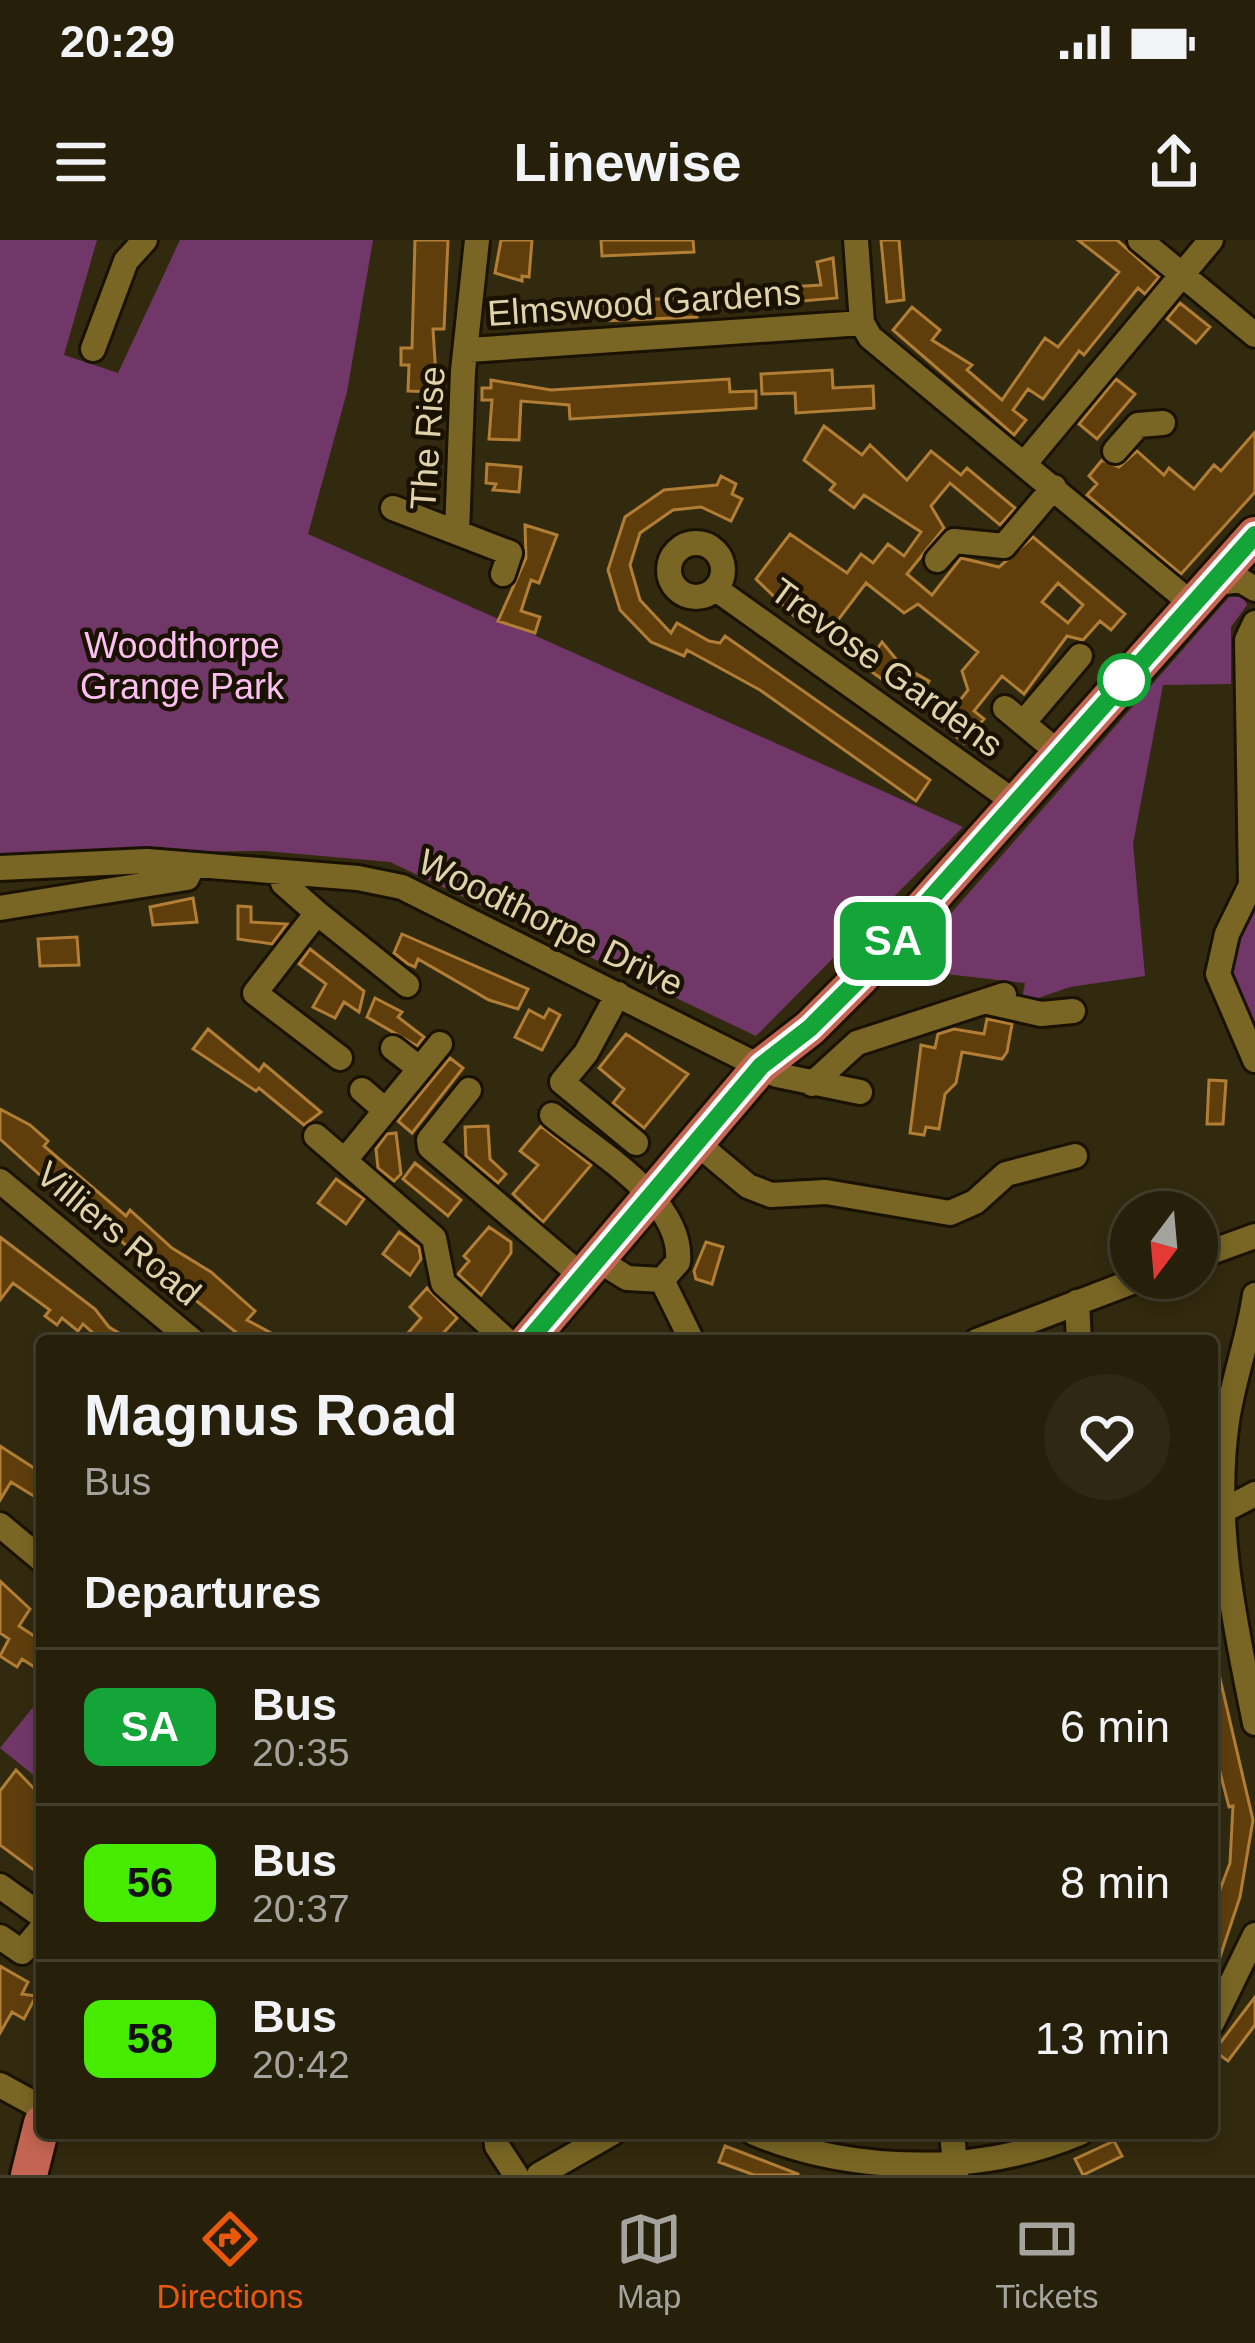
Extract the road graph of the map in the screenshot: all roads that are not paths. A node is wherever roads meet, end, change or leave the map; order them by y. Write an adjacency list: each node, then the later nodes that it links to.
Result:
1 (146, 240): 9 (street)
2 (477, 240): 10 (street, Elmswood Gardens)
3 (856, 240): 7 (street)
4 (1140, 240): 6 (street)
5 (1211, 240): 6 (street)
6 (1182, 275): 8 (street); 13 (street)
7 (862, 323): 10 (street, Elmswood Gardens); 13 (street)
8 (1255, 334)
9 (93, 350)
10 (470, 350): 16 (street, The Rise)
11 (1163, 423): 12 (street)
12 (1115, 451)
13 (1025, 463): 14 (street)
14 (1054, 487): 18 (street); 22 (street)
15 (393, 508): 16 (street, The Rise)
16 (457, 532): 19 (street, The Rise)
17 (1255, 535): 22 (highway)
18 (937, 560)
19 (503, 574)
20 (716, 589): 26 (street, Trevose Gardens)
21 (1255, 589): 22 (street)
22 (1201, 594): 25 (highway)
23 (1255, 623): 30 (street)
24 (1080, 656): 25 (street)
25 (1060, 754): 26 (highway)
26 (1016, 803): 41 (highway)
27 (193, 865): 28 (street, Woodthorpe Drive); 29 (street, Woodthorpe Drive); 31 (street, Woodthorpe Drive)
28 (0, 868)
29 (281, 873): 32 (street); 34 (street, Woodthorpe Drive)
30 (1253, 887): 39 (street)
31 (0, 908)
32 (317, 913): 33 (street); 38 (street)
33 (406, 985)
34 (618, 994): 41 (street, Woodthorpe Drive); 47 (street)
35 (1073, 1011): 41 (street)
36 (440, 1043): 40 (street)
37 (393, 1048): 40 (street)
38 (340, 1058)
39 (1255, 1060)
40 (418, 1068): 45 (street)
41 (784, 1075): 44 (street, Woodthorpe Drive); 48 (highway)
42 (362, 1090): 45 (street)
43 (469, 1090): 54 (street)
44 (860, 1092)
45 (385, 1110): 60 (street)
46 (552, 1115): 51 (street)
47 (636, 1144)
48 (699, 1144): 49 (street); 51 (highway)
49 (1074, 1152)
50 (0, 1181): 59 (street, Villiers Road)
51 (652, 1198): 54 (highway); 55 (street)
52 (1255, 1235): 53 (street)
53 (1218, 1249)
54 (590, 1269): 55 (street); 61 (highway)
55 (662, 1280): 62 (street)
56 (1110, 1290): 58 (street)
57 (1255, 1295): 66 (street)
58 (1078, 1303): 63 (street); 64 (street)
59 (186, 1335)
60 (500, 1335)
61 (533, 1335)
62 (689, 1335)
63 (993, 1335)
64 (1079, 1335)
65 (1255, 1494): 67 (street)
66 (1218, 1504)
67 (1218, 1512)
68 (1218, 1519): 71 (street)
69 (0, 1525): 70 (street)
70 (36, 1555)
71 (1255, 1723)
72 (0, 1886): 73 (street)
73 (36, 1912)
74 (36, 1935): 76 (street)
75 (1255, 1935): 77 (street)
76 (0, 1937)
77 (1218, 2011)
78 (0, 2085): 79 (street)
79 (36, 2105)
80 (40, 2139): 87 (highway)
81 (496, 2139): 88 (street)
82 (601, 2139): 89 (street)
83 (774, 2139): 86 (street)
84 (953, 2139): 86 (street)
85 (1065, 2139): 86 (street)
86 (956, 2173)
87 (35, 2174)
88 (516, 2175)
89 (538, 2175)

